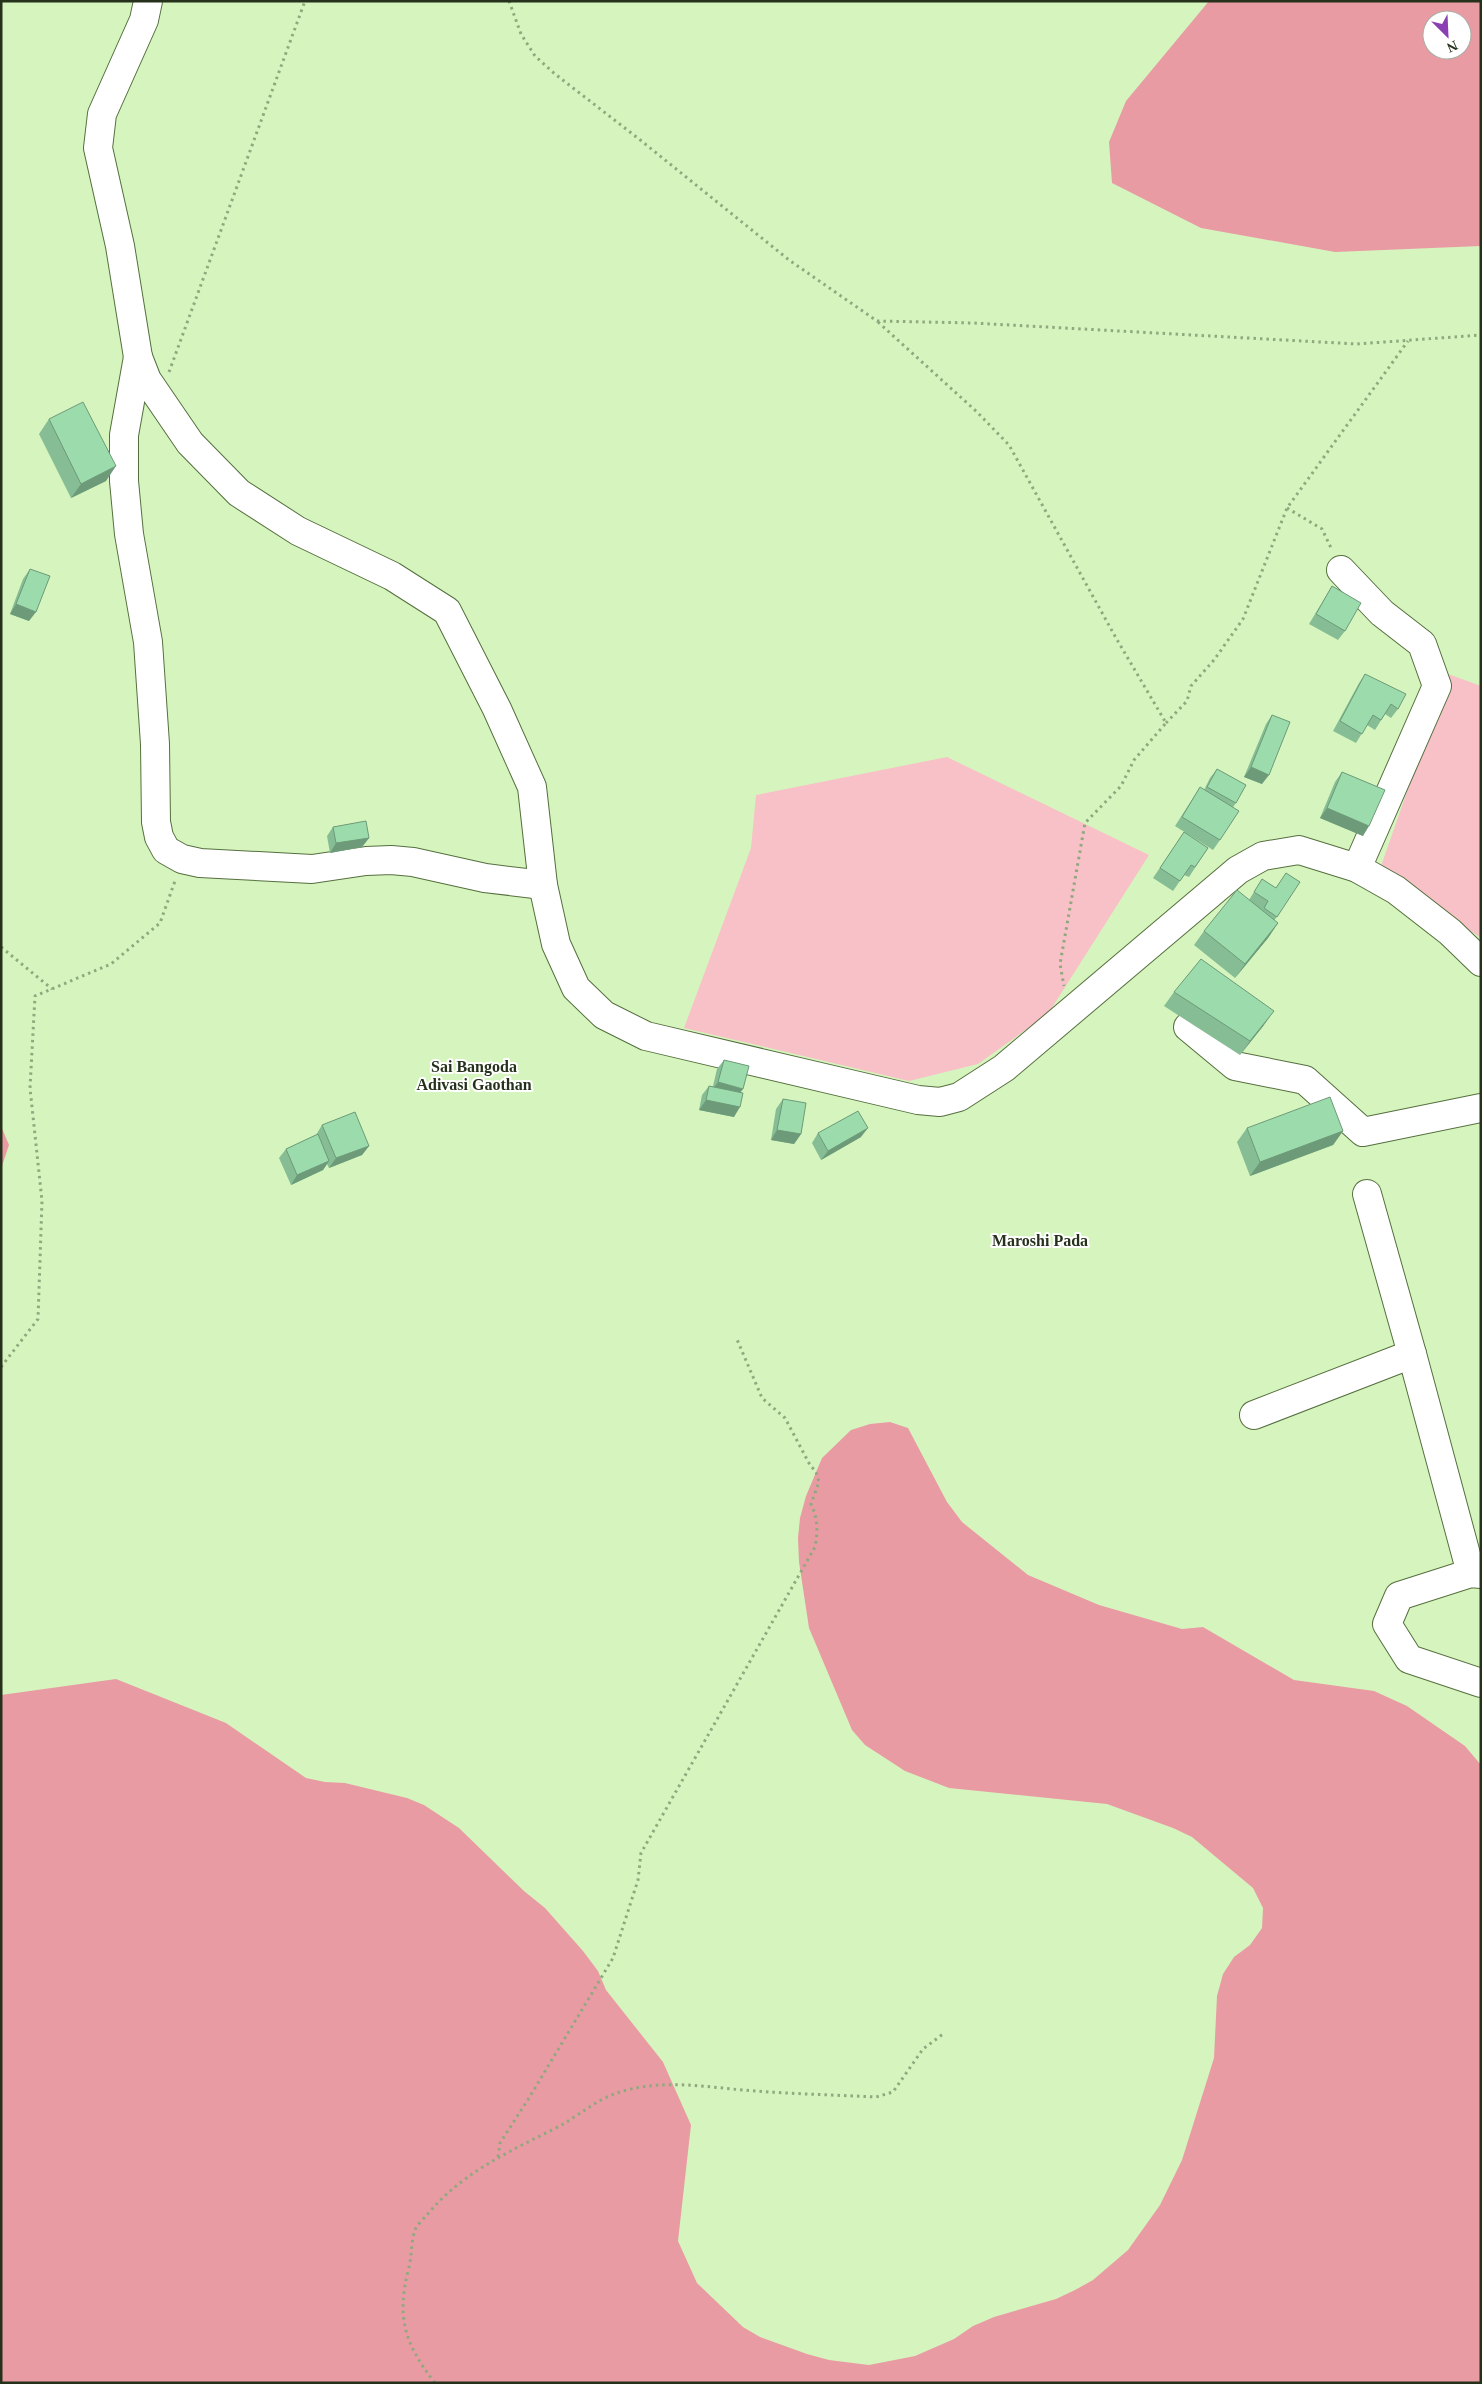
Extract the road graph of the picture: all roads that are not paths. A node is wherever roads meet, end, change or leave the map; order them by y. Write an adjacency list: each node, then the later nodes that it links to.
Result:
1 (148, 1): 2 (street)
2 (138, 357): 5 (street); 5 (street)
3 (1341, 570): 4 (street)
4 (1357, 868): 5 (street); 6 (street)
5 (543, 885)
6 (1481, 962)
7 (1188, 1027): 8 (street)
8 (1481, 1108)
9 (1367, 1194): 10 (street)
10 (1412, 1354): 11 (street); 12 (street)
11 (1254, 1415)
12 (1476, 1574): 13 (street)
13 (1481, 1683)

